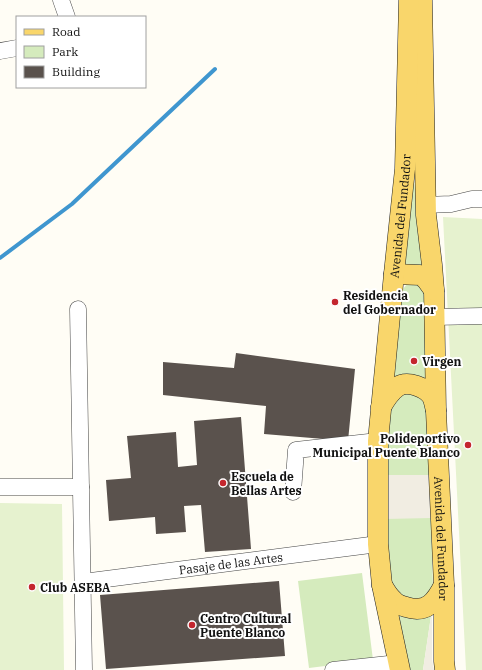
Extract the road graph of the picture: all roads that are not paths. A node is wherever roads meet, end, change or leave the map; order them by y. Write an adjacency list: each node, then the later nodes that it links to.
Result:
1 (61, 0): 4 (street)
2 (409, 0): 9 (main road, Avenida del Fundador)
3 (422, 0): 8 (main road, Avenida del Fundador)
4 (67, 16)
5 (16, 48): 6 (street)
6 (0, 51)
7 (482, 199): 8 (street)
8 (425, 205): 10 (main road, Avenida del Fundador)
9 (394, 274): 10 (main road); 14 (main road, Avenida del Fundador)
10 (434, 290): 13 (main road, Avenida del Fundador)
11 (78, 309): 18 (street)
12 (482, 316): 13 (street)
13 (434, 317): 15 (main road, Avenida del Fundador)
14 (381, 407): 15 (main road); 16 (main road, Avenida del Fundador)
15 (436, 411): 23 (main road, Avenida del Fundador)
16 (378, 441): 19 (street); 20 (main road, Avenida del Fundador)
17 (0, 487): 18 (street)
18 (81, 487): 21 (street)
19 (293, 492)
20 (378, 544): 21 (street, Pasaje de las Artes); 22 (main road, Avenida del Fundador)
21 (83, 582): 25 (street)
22 (382, 585): 23 (main road); 24 (main road, Avenida del Fundador)
23 (444, 585): 27 (main road, Avenida del Fundador)
24 (399, 666): 26 (street)
25 (84, 670)
26 (333, 670)
27 (445, 670)

